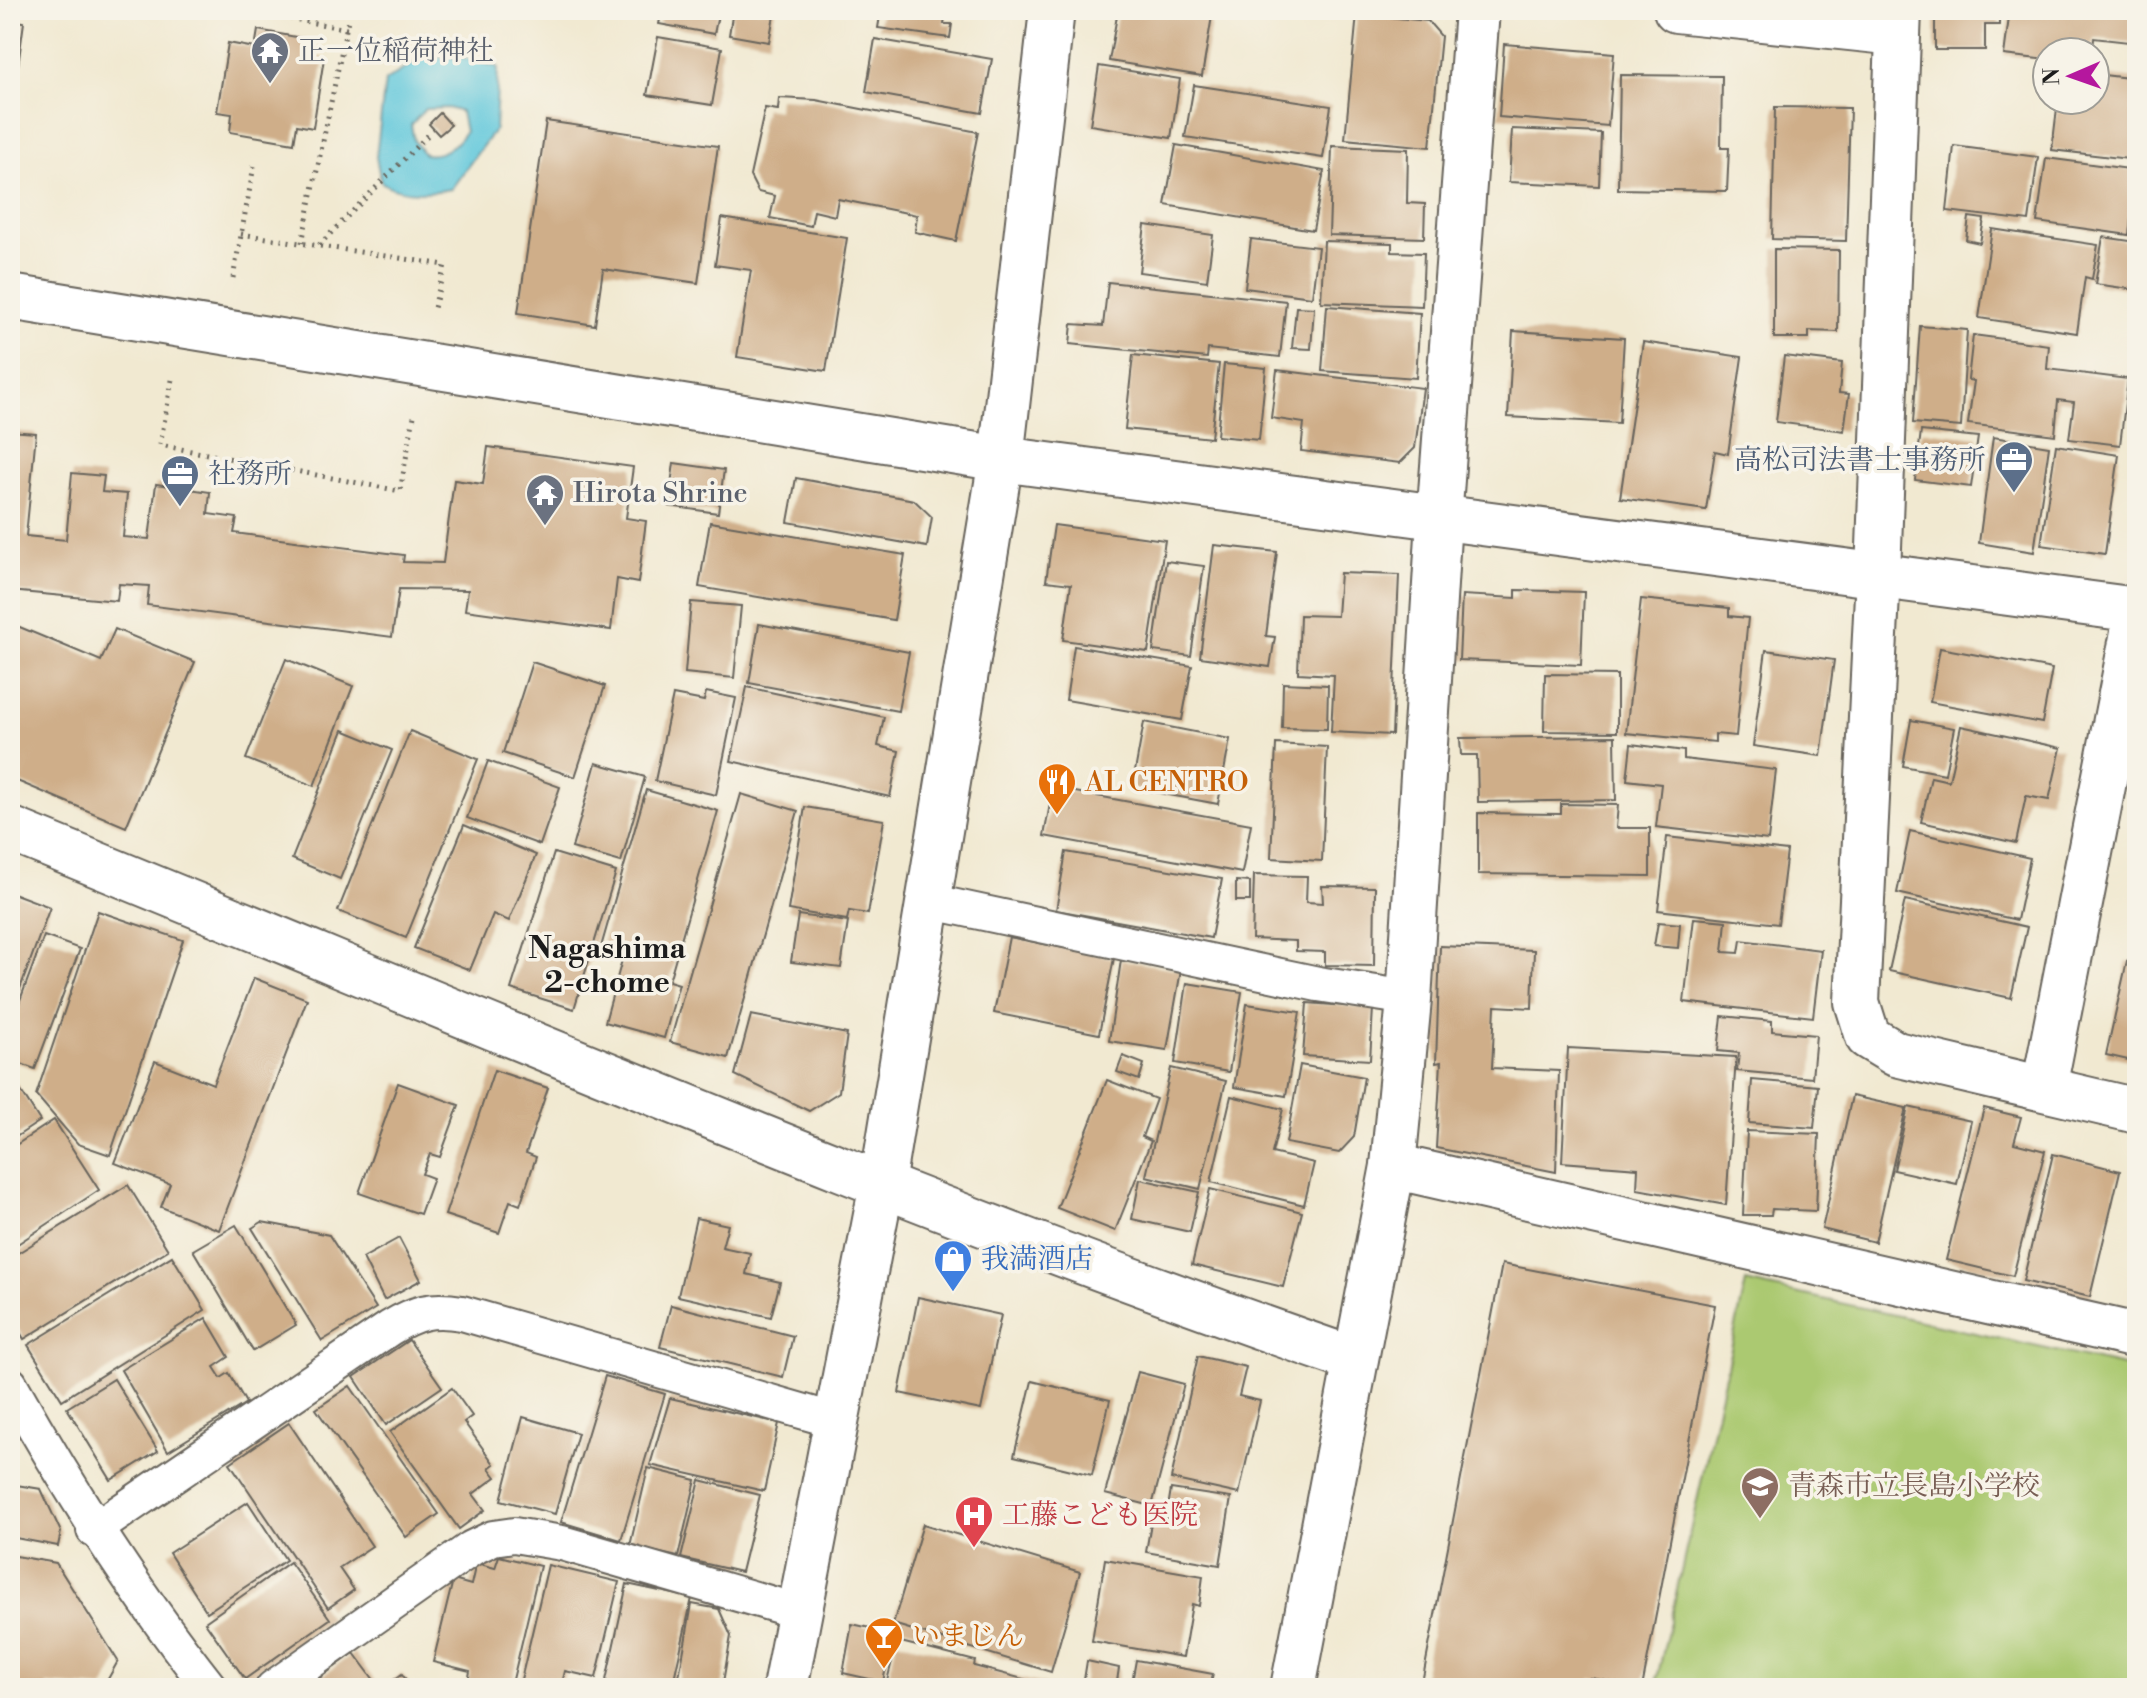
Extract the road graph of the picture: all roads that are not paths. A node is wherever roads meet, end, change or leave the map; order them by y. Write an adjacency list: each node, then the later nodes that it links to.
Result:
1 (1052, 10): 6 (street)
2 (1477, 10): 7 (street)
3 (1676, 10): 4 (street)
4 (1898, 22): 8 (street)
5 (10, 297): 6 (street)
6 (1001, 459): 7 (street); 11 (street)
7 (1439, 520): 8 (street); 12 (street)
8 (1878, 574): 9 (street); 13 (street)
9 (2137, 611): 13 (street)
10 (10, 829): 16 (street)
11 (928, 901): 12 (lane); 16 (street)
12 (1409, 998): 15 (street)
13 (2044, 1088): 14 (street)
14 (2137, 1111)
15 (1393, 1166): 17 (street); 18 (street)
16 (882, 1184): 18 (street); 20 (street)
17 (2137, 1336)
18 (1355, 1360): 26 (street)
19 (10, 1384): 21 (lane)
20 (836, 1421): 21 (lane); 22 (street)
21 (94, 1530): 23 (lane)
22 (800, 1612): 24 (lane); 25 (street)
23 (210, 1688)
24 (273, 1688)
25 (785, 1688)
26 (1293, 1688)

